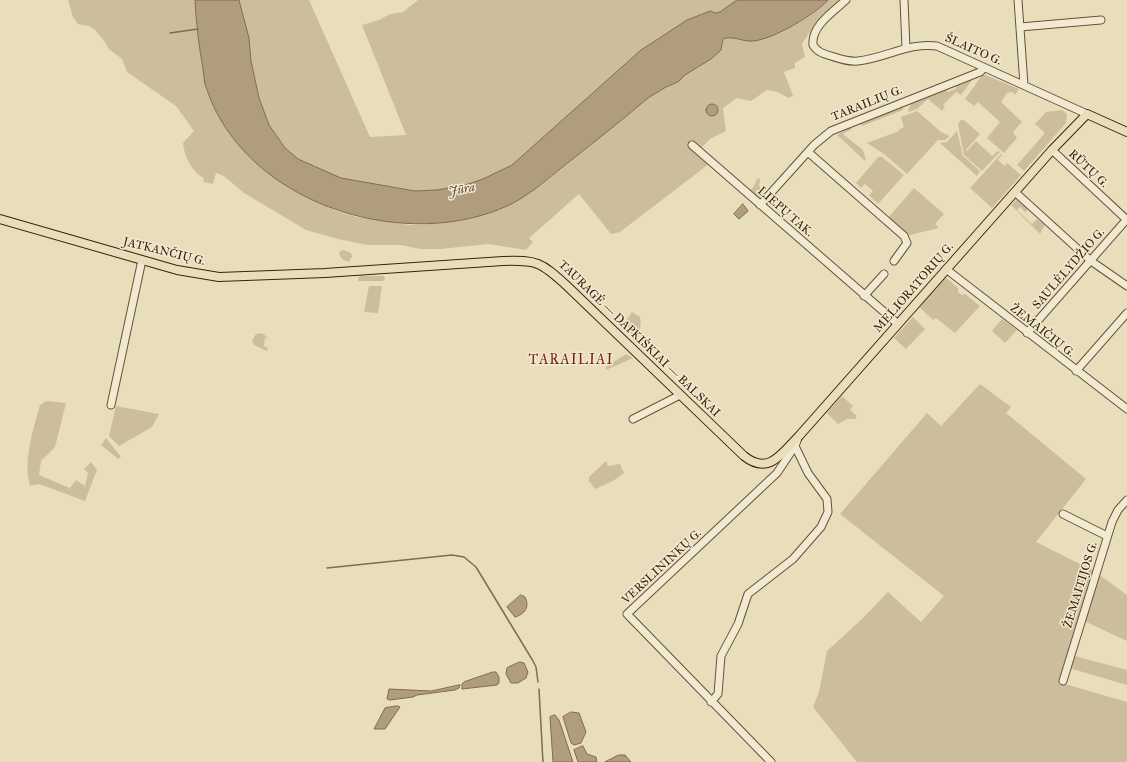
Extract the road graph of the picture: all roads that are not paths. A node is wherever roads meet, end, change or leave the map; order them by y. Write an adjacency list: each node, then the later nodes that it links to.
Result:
1 (846, 0): 6 (street, ŠLAITO G.)
2 (904, 0): 6 (street)
3 (1018, 0): 5 (street)
4 (1101, 20): 5 (street)
5 (1020, 27): 8 (street)
6 (906, 48): 7 (street, ŠLAITO G.)
7 (984, 68): 8 (street, ŠLAITO G.); 13 (street, TARAILIŲ G.)
8 (1024, 85): 9 (street, ŠLAITO G.)
9 (1086, 114): 10 (main road, ŠLAITO G.); 12 (main road, MELIORATORIŲ G.)
10 (1127, 132)
11 (692, 145): 15 (street, LIEPŲ TAK.)
12 (1052, 150): 14 (main road, MELIORATORIŲ G.); 17 (street, RŪTŲ G.)
13 (808, 152): 15 (street, TARAILIŲ G.); 19 (street)
14 (1015, 192): 20 (street); 21 (main road, MELIORATORIŲ G.)
15 (760, 205): 25 (street, LIEPŲ TAK.)
16 (0, 219): 18 (main road, JATKANČIŲ G.)
17 (1127, 220): 20 (street, SAULĖLYDŽIO G.)
18 (142, 260): 22 (main road, JATKANČIŲ G.); 31 (street)
19 (894, 261)
20 (1091, 261): 24 (street); 28 (street, SAULĖLYDŽIO G.)
21 (946, 270): 27 (main road, MELIORATORIŲ G.); 28 (street, ŽEMAIČIŲ G.)
22 (352, 272): 30 (main road, TAURAGĖ — DAPKIŠKIAI — BALSKAI)
23 (884, 274): 25 (street)
24 (1127, 286)
25 (864, 296): 27 (street, LIEPŲ TAK.)
26 (1127, 313): 29 (street)
27 (898, 324): 34 (main road, MELIORATORIŲ G.)
28 (1027, 333): 29 (street, ŽEMAIČIŲ G.)
29 (1076, 371): 32 (street, ŽEMAIČIŲ G.)
30 (680, 395): 33 (street); 36 (main road, TAURAGĖ — DAPKIŠKIAI — BALSKAI)
31 (111, 405)
32 (1126, 406)
33 (633, 419)
34 (799, 436): 35 (street, VERSLININKŲ G.); 36 (main road, MELIORATORIŲ G.)
35 (795, 446): 41 (street); 41 (street, VERSLININKŲ G.)
36 (753, 463)
37 (1127, 500): 39 (street, ŽEMAITIJOS G.)
38 (1064, 514): 39 (street)
39 (1107, 536): 40 (street, ŽEMAITIJOS G.)
40 (1063, 682)
41 (711, 702): 42 (street, VERSLININKŲ G.)
42 (771, 762)

